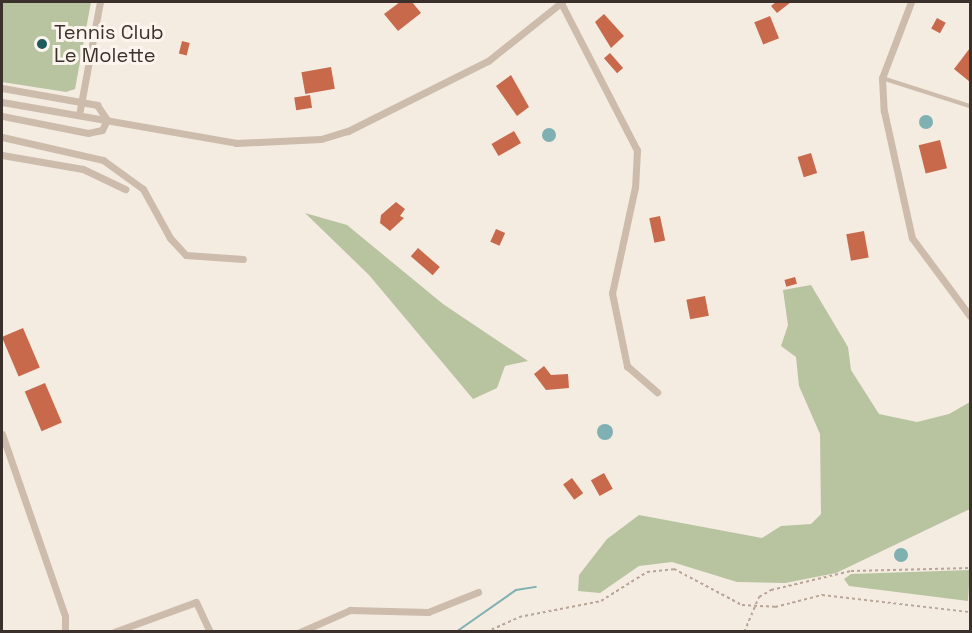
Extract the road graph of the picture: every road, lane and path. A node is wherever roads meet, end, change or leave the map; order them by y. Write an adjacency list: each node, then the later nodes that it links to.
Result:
1 (100, 2): 7 (street)
2 (562, 2): 11 (street); 17 (street)
3 (911, 2): 4 (street)
4 (882, 78): 8 (lane); 16 (street)
5 (2, 88): 7 (street)
6 (2, 102): 9 (street)
7 (82, 102): 9 (street); 11 (street)
8 (970, 106)
9 (79, 115): 11 (street)
10 (2, 116): 11 (street)
11 (107, 120)
12 (2, 137): 15 (street)
13 (2, 155): 14 (street)
14 (125, 189)
15 (243, 260)
16 (970, 316)
17 (657, 392)
18 (2, 434): 23 (street)
19 (970, 567): 21 (path)
20 (478, 592): 26 (street)
21 (754, 606): 22 (path); 27 (path); 28 (path)
22 (970, 612)
23 (65, 632)
24 (114, 632): 25 (street)
25 (210, 632)
26 (300, 632)
27 (486, 632)
28 (744, 632)

